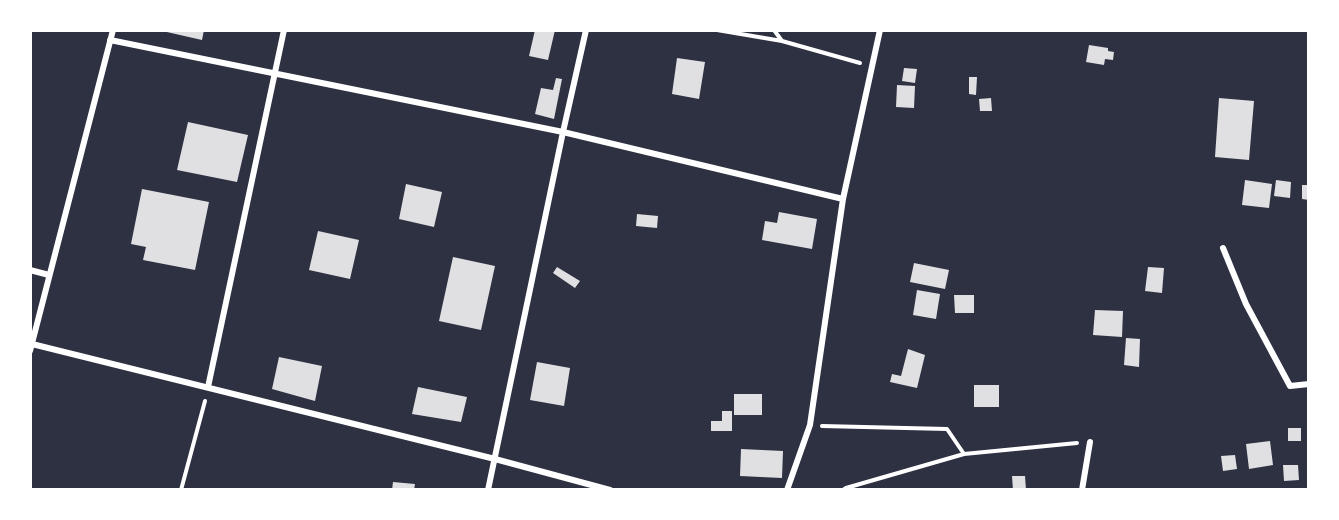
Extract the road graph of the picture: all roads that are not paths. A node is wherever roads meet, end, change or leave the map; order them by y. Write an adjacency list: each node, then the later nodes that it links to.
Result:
1 (113, 30): 5 (street)
2 (284, 30): 6 (street)
3 (586, 30): 7 (street)
4 (880, 30): 8 (street)
5 (110, 40): 6 (street); 11 (street)
6 (274, 73): 7 (street); 14 (street)
7 (562, 132): 8 (street); 16 (street)
8 (843, 199): 19 (street)
9 (1223, 248): 13 (street)
10 (30, 270): 11 (street)
11 (49, 275): 12 (street)
12 (31, 348): 14 (street)
13 (1309, 384)
14 (208, 387): 16 (street)
15 (1090, 442): 20 (street)
16 (495, 459): 17 (street); 18 (street)
17 (488, 490)
18 (610, 490)
19 (788, 490)
20 (1082, 490)

